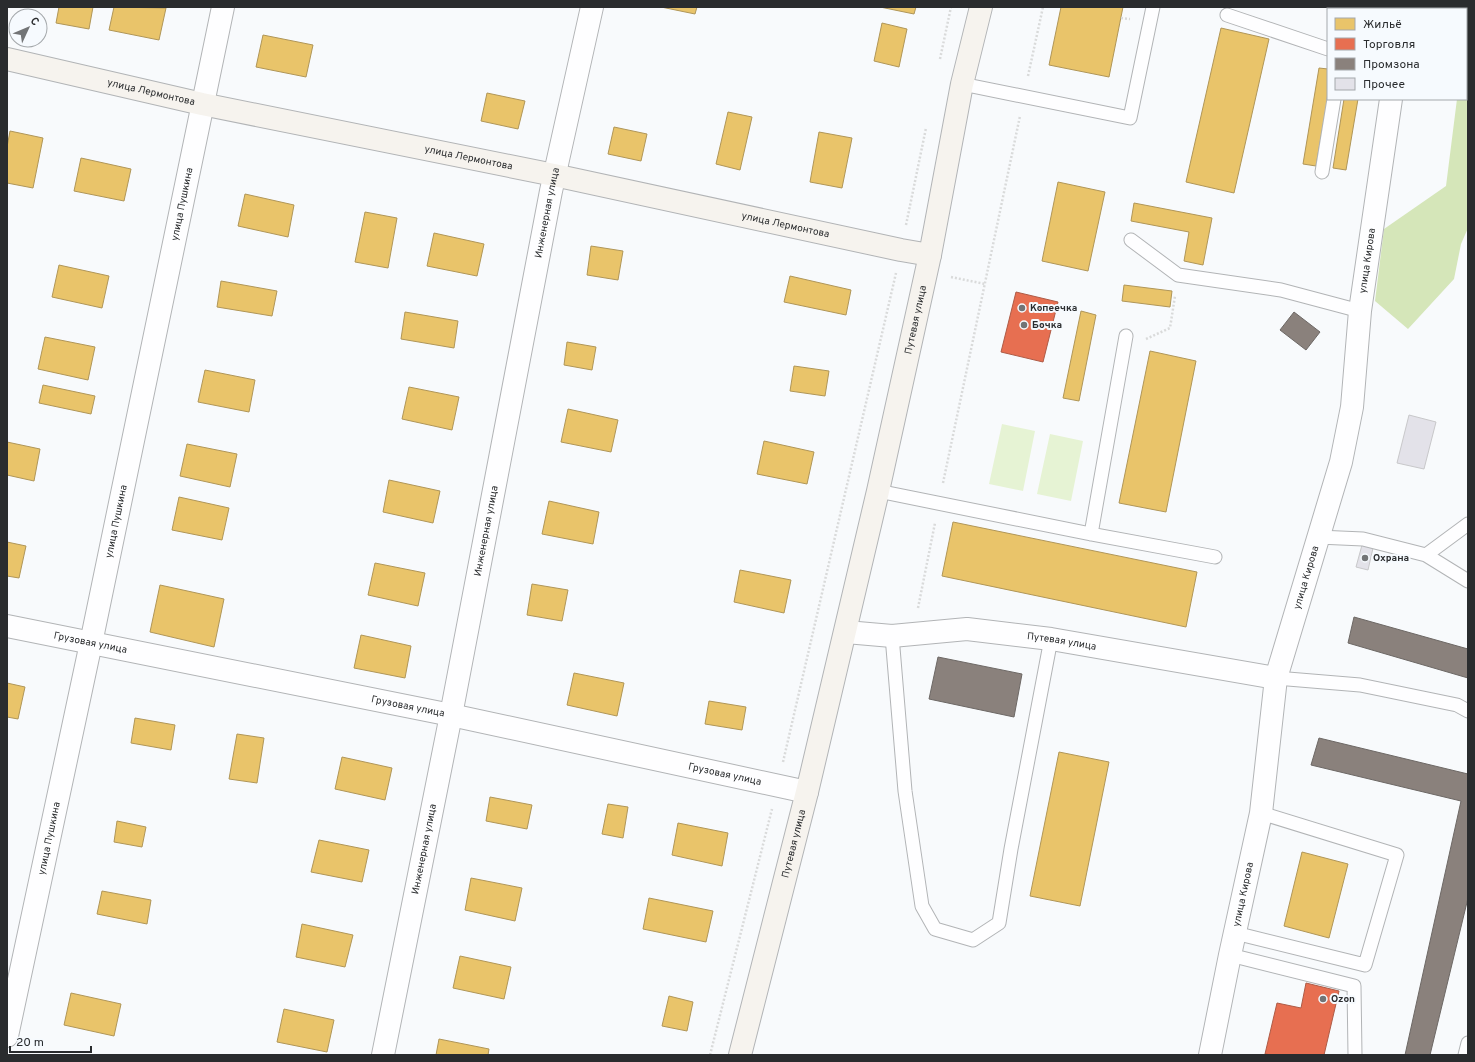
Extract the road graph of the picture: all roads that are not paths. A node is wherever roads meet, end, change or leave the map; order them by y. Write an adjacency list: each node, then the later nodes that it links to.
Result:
1 (223, 7): 11 (street, улица Пушкина)
2 (592, 7): 13 (street, Инженерная улица)
3 (981, 7): 8 (street, Путевая улица)
4 (1153, 7): 8 (lane)
5 (1227, 15): 6 (lane)
6 (1327, 49)
7 (7, 59): 11 (street, улица Лермонтова)
8 (962, 84): 15 (street, Путевая улица)
9 (1334, 100): 12 (lane)
10 (1391, 100): 16 (street, улица Кирова)
11 (202, 104): 13 (street, улица Лермонтова); 29 (street, улица Пушкина)
12 (1322, 172)
13 (554, 175): 15 (street, улица Лермонтова); 32 (street, Инженерная улица)
14 (1131, 240): 16 (lane)
15 (930, 255): 18 (street, Путевая улица)
16 (1360, 311): 21 (street, улица Кирова)
17 (1125, 343): 20 (lane)
18 (878, 491): 20 (lane); 26 (street, Путевая улица)
19 (1468, 524): 22 (lane)
20 (1091, 534): 23 (lane)
21 (1318, 537): 22 (lane); 30 (street, улица Кирова)
22 (1426, 555): 24 (lane)
23 (1215, 557)
24 (1468, 581)
25 (7, 626): 29 (street, Грузовая улица)
26 (846, 632): 27 (street, Путевая улица); 33 (street, Путевая улица)
27 (902, 635): 28 (street, Путевая улица); 28 (lane)
28 (1051, 639): 30 (street, Путевая улица)
29 (91, 643): 32 (street, Грузовая улица); 37 (street, улица Пушкина)
30 (1276, 678): 31 (lane); 34 (street, улица Кирова)
31 (1468, 711)
32 (451, 715): 33 (street, Грузовая улица); 39 (street, Инженерная улица)
33 (807, 792): 40 (street, Путевая улица)
34 (1261, 813): 35 (street, улица Кирова); 35 (lane)
35 (1235, 933): 36 (street, улица Кирова)
36 (1230, 955): 41 (street, улица Кирова); 42 (lane)
37 (7, 1036)
38 (1468, 1042): 43 (lane)
39 (383, 1055)
40 (740, 1055)
41 (1210, 1055)
42 (1355, 1055)
43 (1465, 1055)

